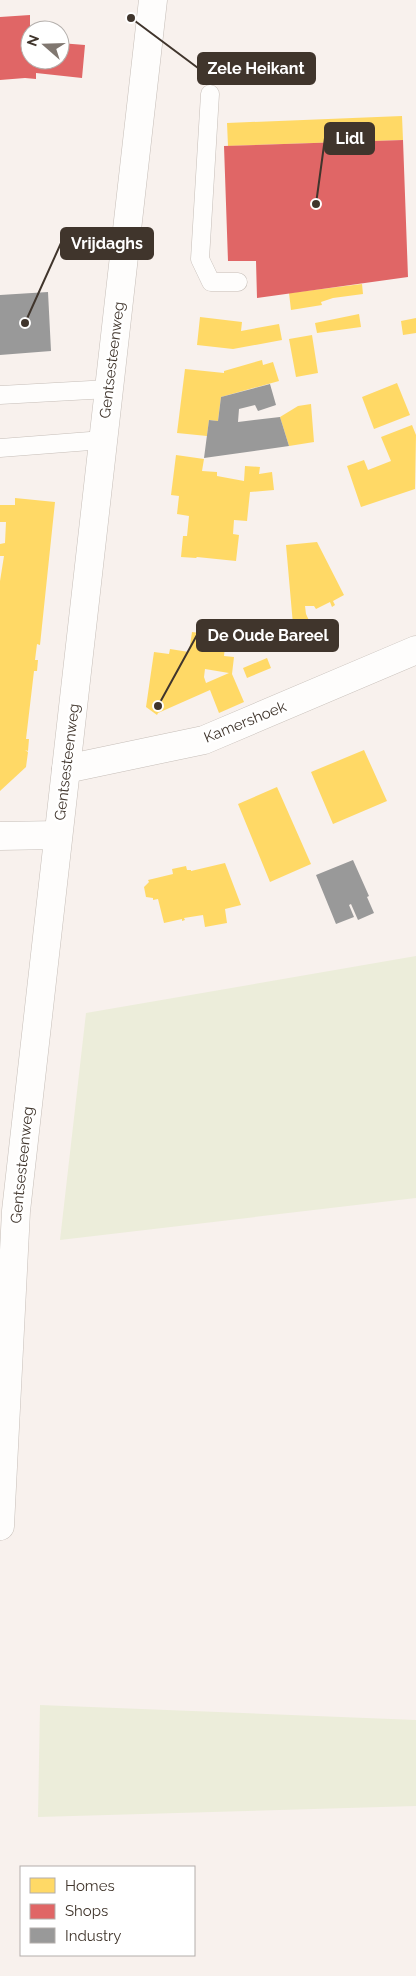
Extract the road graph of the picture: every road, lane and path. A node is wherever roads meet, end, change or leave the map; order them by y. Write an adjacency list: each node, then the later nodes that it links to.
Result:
1 (152, 0): 4 (main road, Gentsesteenweg)
2 (210, 94): 3 (lane)
3 (238, 282)
4 (109, 389): 5 (lane); 6 (main road, Gentsesteenweg)
5 (0, 395)
6 (103, 440): 7 (lane); 9 (main road, Gentsesteenweg)
7 (0, 448)
8 (416, 650): 9 (main road, Kamershoek)
9 (66, 769): 10 (main road, Gentsesteenweg)
10 (58, 835): 11 (main road); 12 (main road, Gentsesteenweg)
11 (0, 836)
12 (0, 1526)

